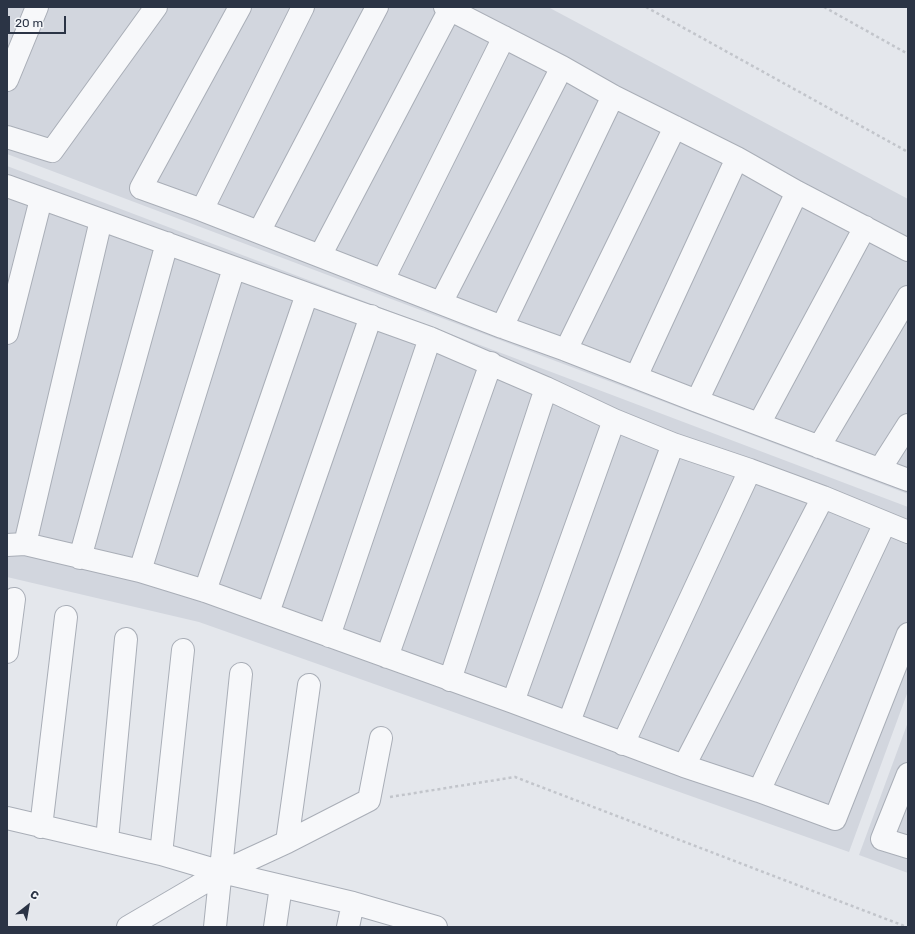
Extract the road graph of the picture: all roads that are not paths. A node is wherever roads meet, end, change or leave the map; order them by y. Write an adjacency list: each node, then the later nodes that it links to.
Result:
1 (37, 7): 9 (lane)
2 (156, 7): 12 (lane)
3 (240, 7): 17 (lane)
4 (303, 7): 17 (lane)
5 (377, 7): 20 (lane)
6 (447, 8): 7 (lane); 23 (lane)
7 (504, 37): 8 (lane); 25 (lane)
8 (562, 66): 10 (lane); 28 (lane)
9 (7, 80)
10 (613, 96): 11 (lane); 30 (lane)
11 (675, 127): 13 (lane); 33 (lane)
12 (7, 137)
13 (737, 158): 15 (lane); 35 (lane)
14 (7, 186): 16 (lane)
15 (797, 192): 19 (lane); 37 (lane)
16 (40, 199): 18 (lane); 31 (lane)
17 (202, 210): 20 (lane)
18 (101, 220): 21 (lane); 49 (lane)
19 (864, 226): 22 (lane); 39 (lane)
20 (259, 232): 23 (lane)
21 (167, 243): 24 (lane); 50 (lane)
22 (908, 250)
23 (320, 256): 25 (lane)
24 (234, 268): 26 (lane); 51 (lane)
25 (383, 280): 28 (lane)
26 (307, 294): 29 (lane); 52 (lane)
27 (908, 297): 42 (lane)
28 (441, 303): 30 (lane)
29 (371, 316): 32 (lane); 54 (lane)
30 (502, 327): 33 (lane)
31 (7, 333)
32 (430, 338): 34 (lane); 57 (lane)
33 (566, 350): 35 (lane)
34 (491, 363): 36 (lane); 61 (lane)
35 (636, 377): 37 (lane)
36 (546, 388): 38 (lane); 63 (lane)
37 (697, 401): 39 (lane)
38 (614, 420): 41 (lane); 65 (lane)
39 (759, 424): 42 (lane)
40 (908, 425): 43 (lane)
41 (673, 444): 44 (lane); 66 (lane)
42 (819, 447): 43 (lane)
43 (880, 469): 45 (lane)
44 (750, 470): 46 (lane); 68 (lane)
45 (908, 480)
46 (823, 497): 47 (lane); 69 (lane)
47 (885, 523): 48 (lane); 71 (lane)
48 (908, 532)
49 (16, 545): 50 (lane)
50 (80, 558): 51 (lane)
51 (140, 571): 52 (lane)
52 (205, 591): 54 (lane)
53 (14, 599): 60 (lane)
54 (268, 613): 57 (lane)
55 (66, 617): 73 (lane)
56 (908, 634): 71 (lane)
57 (329, 636): 61 (lane)
58 (126, 640): 74 (lane)
59 (183, 650): 77 (lane)
60 (7, 652)
61 (387, 657): 63 (lane)
62 (241, 674): 78 (lane)
63 (450, 680): 65 (lane)
64 (309, 685): 75 (lane)
65 (513, 702): 66 (lane)
66 (569, 722): 68 (lane)
67 (381, 738): 75 (lane)
68 (623, 744): 69 (lane)
69 (684, 766): 71 (lane)
70 (908, 774): 76 (lane)
71 (759, 791)
72 (7, 818): 73 (lane)
73 (41, 827): 74 (lane)
74 (107, 840): 77 (lane)
75 (287, 842): 78 (lane)
76 (908, 847)
77 (161, 854): 78 (lane)
78 (222, 872): 79 (lane); 81 (lane); 82 (lane)
79 (281, 886): 80 (lane); 83 (lane)
80 (352, 903): 84 (lane); 85 (lane)
81 (128, 927)
82 (215, 927)
83 (275, 927)
84 (348, 927)
85 (436, 927)

